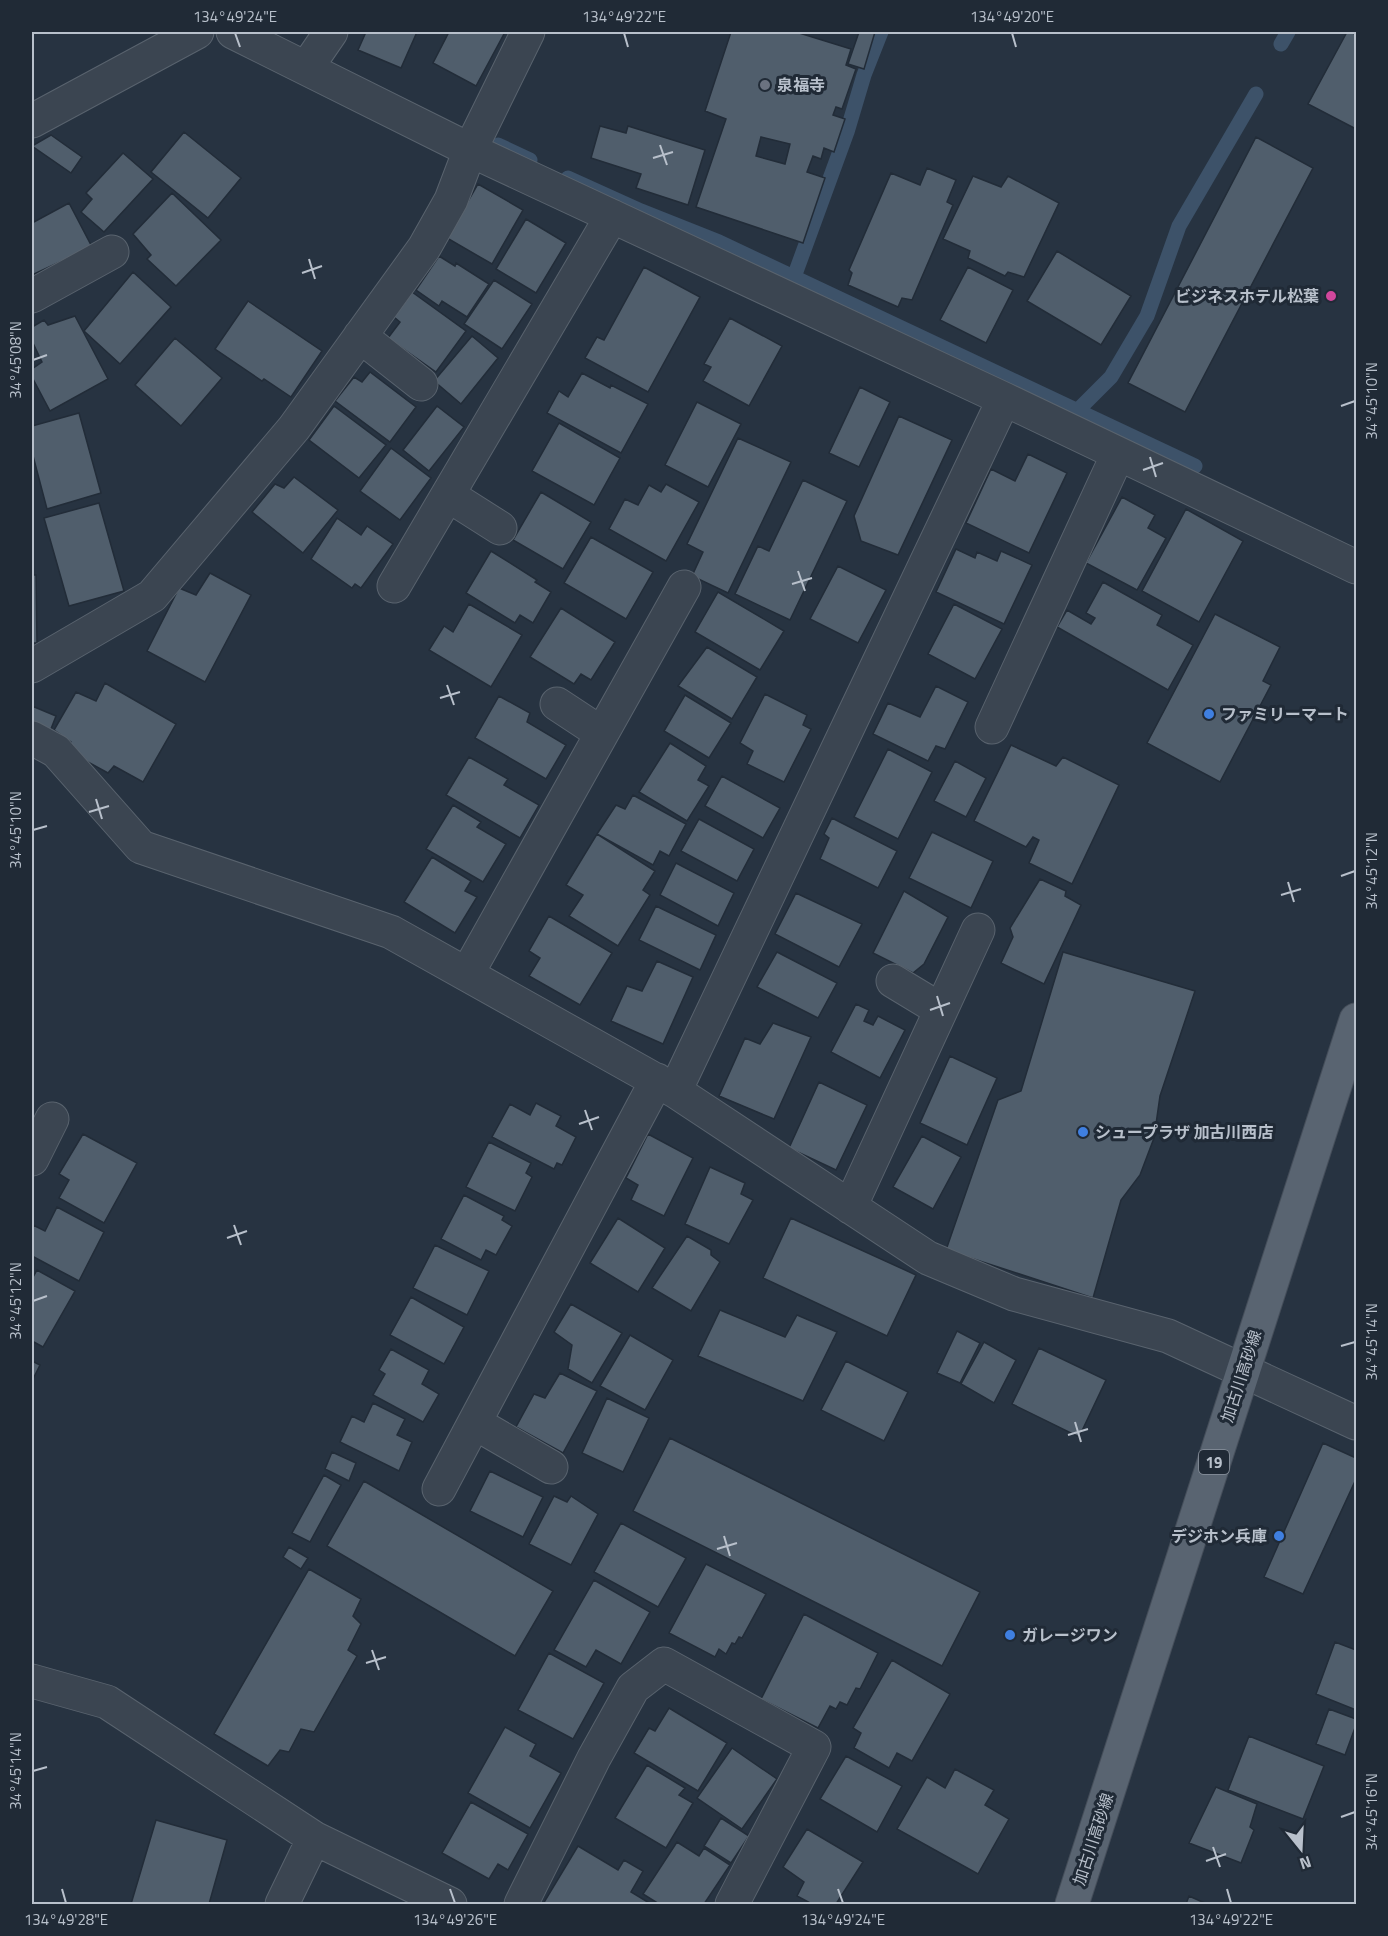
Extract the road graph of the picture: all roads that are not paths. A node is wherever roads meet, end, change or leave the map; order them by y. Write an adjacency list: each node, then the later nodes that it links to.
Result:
1 (197, 32): 6 (street)
2 (233, 32): 5 (street)
3 (331, 32): 5 (street)
4 (528, 32): 7 (street)
5 (307, 67): 7 (street)
6 (32, 121)
7 (470, 150): 8 (street); 11 (street)
8 (612, 216): 13 (street); 15 (street)
9 (112, 252): 10 (street)
10 (32, 296)
11 (360, 336): 12 (street); 20 (street)
12 (421, 384)
13 (1004, 399): 14 (street); 30 (street)
14 (1118, 454): 17 (street); 22 (street)
15 (448, 495): 16 (street); 18 (street)
16 (500, 528)
17 (1356, 567)
18 (394, 586)
19 (684, 587): 23 (street)
20 (32, 666)
21 (557, 704): 23 (street)
22 (992, 727)
23 (601, 733): 26 (street)
24 (32, 738): 26 (street)
25 (978, 930): 28 (street)
26 (467, 974): 30 (street)
27 (893, 981): 28 (street)
28 (941, 1010): 33 (street)
29 (1356, 1020): 34 (main road, 加古川高砂線 / 19)
30 (666, 1086): 33 (street); 35 (street)
31 (52, 1119): 32 (street)
32 (32, 1159)
33 (850, 1207): 34 (street)
34 (1243, 1371): 36 (street); 45 (main road, 加古川高砂線 / 19)
35 (475, 1423): 37 (street); 38 (street)
36 (1356, 1423)
37 (551, 1467)
38 (439, 1489)
39 (32, 1681): 40 (street)
40 (314, 1838): 41 (street); 42 (street)
41 (282, 1905)
42 (450, 1905)
43 (521, 1905): 44 (street)
44 (732, 1905)
45 (1072, 1905)

